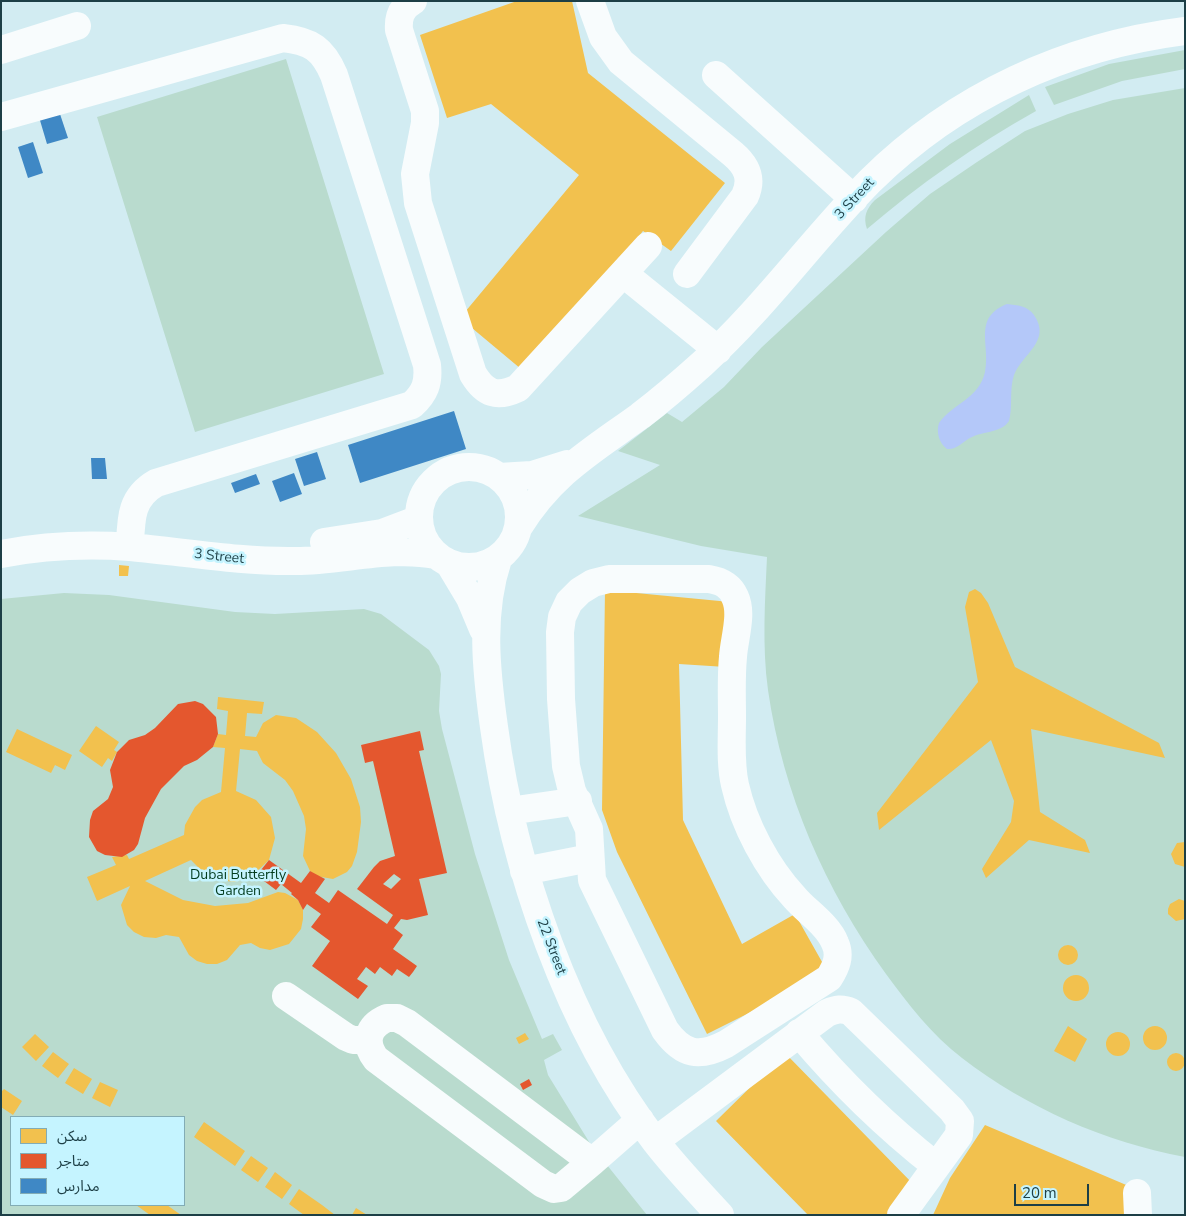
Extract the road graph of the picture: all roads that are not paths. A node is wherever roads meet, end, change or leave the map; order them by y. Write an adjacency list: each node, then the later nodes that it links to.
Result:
1 (413, 1): 10 (street)
2 (590, 1): 11 (street)
3 (77, 26): 5 (street)
4 (1185, 31): 8 (street, 3 Street)
5 (1, 50)
6 (716, 75): 8 (street)
7 (1, 117): 18 (street)
8 (854, 199): 12 (street, 3 Street)
9 (648, 246): 10 (street)
10 (624, 274): 12 (street)
11 (686, 274)
12 (718, 350): 13 (street, 3 Street)
13 (580, 458): 14 (street, 3 Street); 16 (street, 3 Street)
14 (499, 477): 15 (street); 16 (street)
15 (419, 519): 18 (street, 3 Street); 20 (street)
16 (518, 528): 21 (street)
17 (1, 535): 18 (street, 3 Street)
18 (130, 538): 19 (street, 3 Street); 20 (street, 3 Street)
19 (1, 554)
20 (442, 559): 21 (street); 22 (street, 22 Street)
21 (498, 559): 22 (street, 22 Street)
22 (486, 635): 24 (street, 22 Street)
23 (578, 801): 24 (street); 25 (street); 25 (street)
24 (509, 811): 26 (street, 22 Street)
25 (590, 858): 26 (street)
26 (524, 871): 30 (street, 22 Street)
27 (286, 996): 29 (street)
28 (799, 1033): 30 (street); 32 (street); 32 (street)
29 (368, 1040): 31 (street); 31 (street)
30 (648, 1130): 31 (street); 33 (street, 22 Street)
31 (592, 1162)
32 (936, 1166): 34 (street)
33 (720, 1215)
34 (901, 1215)

